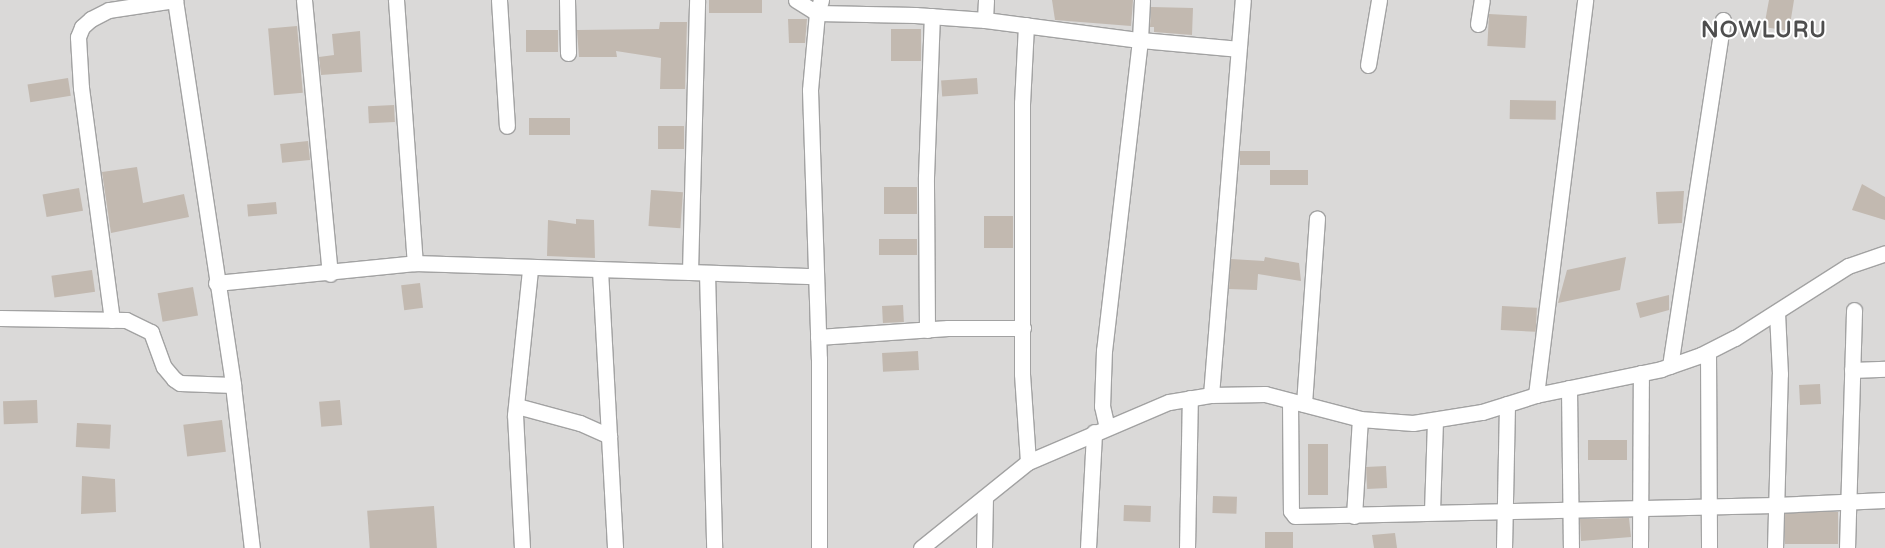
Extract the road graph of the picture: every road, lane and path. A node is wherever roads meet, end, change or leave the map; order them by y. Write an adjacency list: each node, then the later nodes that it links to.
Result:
1 (175, 0): 35 (street); 39 (street)
2 (304, 0): 33 (street)
3 (396, 0): 28 (street)
4 (499, 0): 25 (street)
5 (567, 0): 23 (street)
6 (697, 0): 31 (street)
7 (796, 0): 14 (street)
8 (986, 0): 17 (street)
9 (1142, 0): 21 (street)
10 (1243, 0): 22 (street)
11 (1379, 0): 24 (street)
12 (1482, 0): 19 (street)
13 (1585, 0): 51 (street)
14 (819, 7): 15 (street); 34 (street)
15 (885, 7): 16 (street)
16 (932, 16): 17 (street); 41 (street)
17 (985, 20): 20 (street)
18 (1723, 20): 44 (street)
19 (1478, 24)
20 (1026, 25): 21 (street); 40 (street)
21 (1140, 40): 22 (street); 58 (street)
22 (1238, 49): 50 (street)
23 (568, 53)
24 (1368, 65)
25 (507, 126)
26 (1317, 218): 53 (street)
27 (1885, 253): 37 (street)
28 (415, 263): 29 (street); 33 (street)
29 (530, 269): 30 (street); 55 (street)
30 (600, 270): 31 (street); 59 (street)
31 (690, 272): 32 (street)
32 (707, 273): 34 (street); 74 (street)
33 (330, 274): 35 (street)
34 (816, 276): 42 (street)
35 (216, 282): 48 (street)
36 (1854, 310): 45 (street)
37 (1777, 312): 43 (street); 65 (street)
38 (0, 318): 39 (street)
39 (112, 320): 48 (street)
40 (1023, 328): 41 (street); 60 (street)
41 (928, 330): 42 (street)
42 (818, 337): 75 (street)
43 (1708, 352): 44 (street); 64 (street)
44 (1670, 366): 47 (street)
45 (1852, 370): 46 (street); 62 (street)
46 (1885, 370)
47 (1641, 373): 49 (street); 66 (street)
48 (233, 385): 71 (street)
49 (1569, 388): 51 (street); 67 (street)
50 (1211, 395): 52 (street); 53 (street)
51 (1536, 395): 54 (street)
52 (1190, 398): 58 (street); 79 (street)
53 (1297, 402): 56 (street); 70 (street)
54 (1507, 404): 57 (street); 69 (street)
55 (517, 406): 59 (street); 72 (street)
56 (1360, 418): 57 (street); 70 (street)
57 (1435, 422): 68 (street)
58 (1100, 430): 60 (street); 78 (street)
59 (608, 436): 73 (street)
60 (1028, 462): 61 (street)
61 (986, 498): 76 (street); 77 (street)
62 (1849, 500): 63 (street); 65 (street); 85 (street)
63 (1885, 500)
64 (1709, 505): 65 (street); 66 (street); 83 (street)
65 (1775, 505): 84 (street)
66 (1638, 508): 67 (street); 82 (street)
67 (1571, 510): 69 (street); 81 (street)
68 (1432, 512): 69 (street); 70 (street)
69 (1504, 512): 80 (street)
70 (1354, 516)
71 (252, 548)
72 (522, 548)
73 (614, 548)
74 (714, 548)
75 (819, 548)
76 (921, 548)
77 (984, 548)
78 (1088, 548)
79 (1187, 548)
80 (1504, 548)
81 (1571, 548)
82 (1640, 548)
83 (1709, 548)
84 (1775, 548)
85 (1847, 548)

